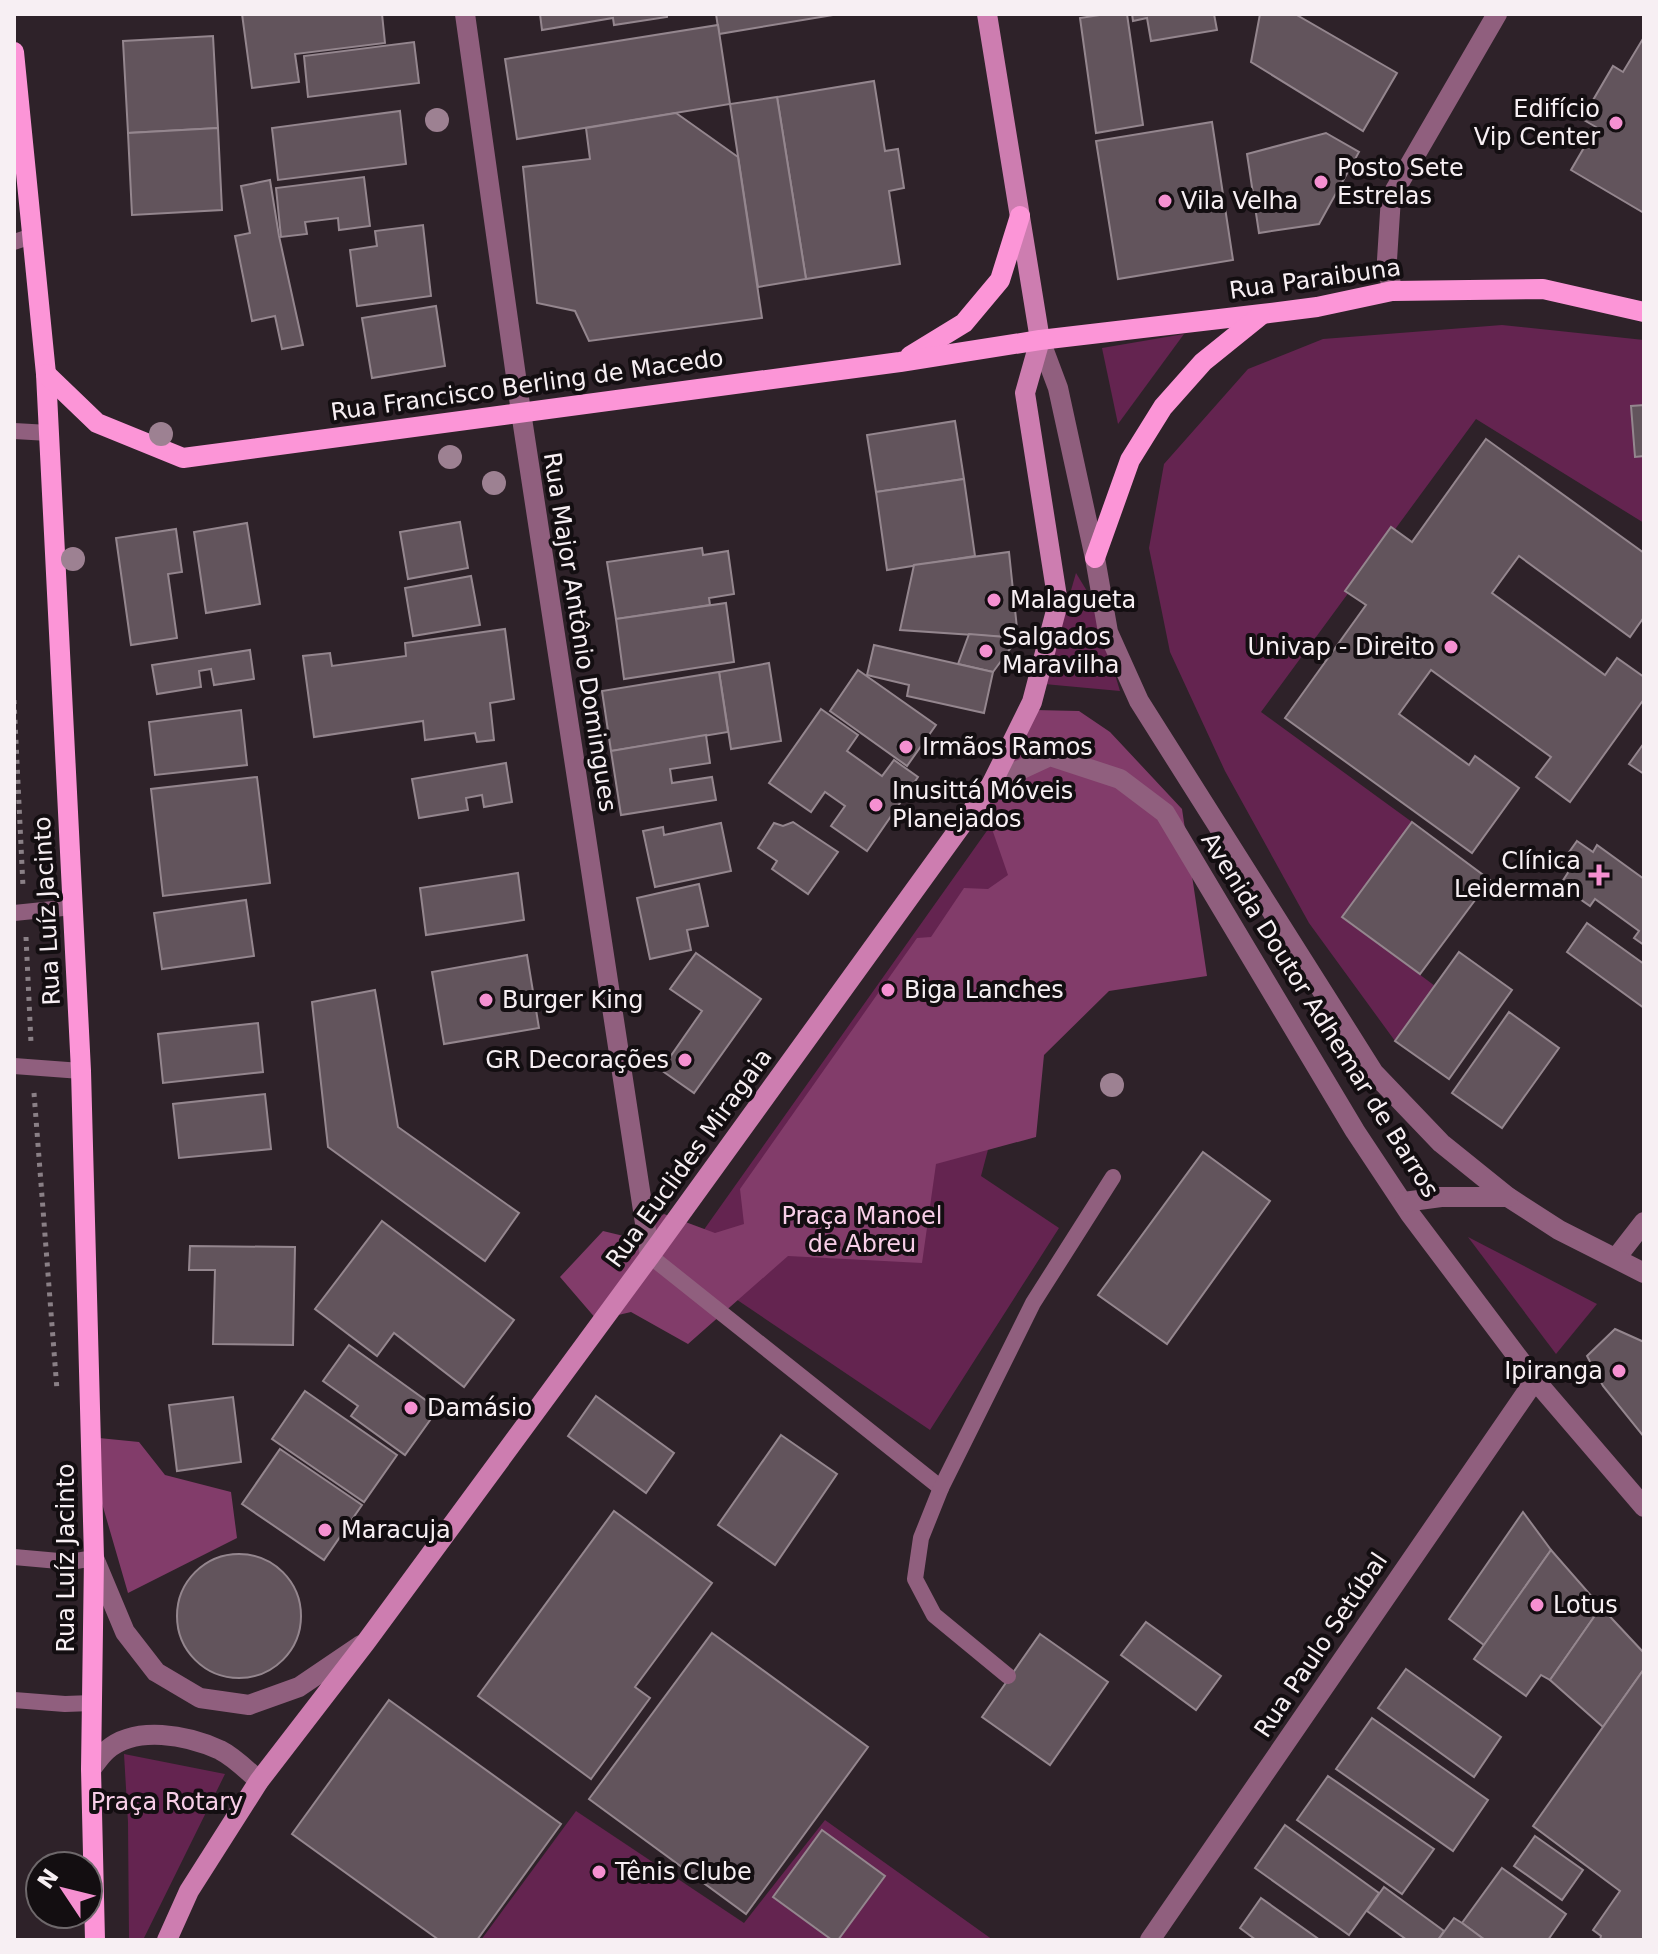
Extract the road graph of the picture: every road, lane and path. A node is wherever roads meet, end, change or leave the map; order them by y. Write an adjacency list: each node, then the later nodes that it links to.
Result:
1 (465, 14): 13 (street, Rua Major Antônio Domingues)
2 (987, 14): 5 (main road)
3 (1497, 14): 7 (street)
4 (14, 52): 6 (main road, Rua Luíz Jacinto)
5 (1020, 216): 10 (main road); 11 (main road)
6 (23, 239): 12 (main road, Rua Luíz Jacinto)
7 (1392, 291): 8 (main road, Rua Paraibuna); 9 (main road, Rua Paraibuna)
8 (1644, 312)
9 (1262, 314): 10 (main road, Rua Paraibuna); 16 (main road)
10 (1040, 340): 11 (main road, Rua Francisco Berling de Macedo); 16 (street, Avenida Doutor Adhemar de Barros); 18 (main road, Rua Euclides Miragaia)
11 (900, 362): 13 (main road, Rua Francisco Berling de Macedo)
12 (46, 374): 13 (main road, Rua Francisco Berling de Macedo); 15 (main road, Rua Luíz Jacinto)
13 (521, 412): 28 (street, Rua Major Antônio Domingues)
14 (14, 431): 15 (lane)
15 (49, 433): 19 (main road, Rua Luíz Jacinto)
16 (1095, 558): 25 (street, Avenida Doutor Adhemar de Barros)
17 (14, 700): 20 (path)
18 (992, 783): 26 (street, Avenida Doutor Adhemar de Barros); 28 (main road, Rua Euclides Miragaia)
19 (73, 907): 20 (lane); 23 (main road, Rua Luíz Jacinto)
20 (19, 913): 22 (path)
21 (14, 1066): 22 (lane)
22 (32, 1066): 23 (lane); 32 (path)
23 (81, 1071): 36 (main road, Rua Luíz Jacinto)
24 (1113, 1177): 33 (lane)
25 (1508, 1197): 26 (street); 29 (street, Avenida Doutor Adhemar de Barros)
26 (1404, 1202): 31 (street, Avenida Doutor Adhemar de Barros)
27 (1644, 1222): 29 (street)
28 (650, 1256): 33 (lane); 37 (main road, Rua Euclides Miragaia)
29 (1616, 1258): 30 (street, Avenida Doutor Adhemar de Barros)
30 (1644, 1273)
31 (1535, 1380): 34 (street, Avenida Doutor Adhemar de Barros); 45 (street, Rua Paulo Setúbal)
32 (57, 1391)
33 (941, 1488): 38 (lane)
34 (1644, 1507)
35 (14, 1557): 36 (lane)
36 (94, 1558): 37 (street); 40 (main road, Rua Luíz Jacinto)
37 (366, 1642): 42 (main road, Rua Euclides Miragaia)
38 (1008, 1676)
39 (14, 1700): 40 (lane)
40 (92, 1703): 41 (main road, Rua Luíz Jacinto)
41 (91, 1769): 42 (street); 43 (main road)
42 (259, 1781): 44 (main road, Rua Euclides Miragaia)
43 (95, 1940)
44 (167, 1940)
45 (1150, 1940)

